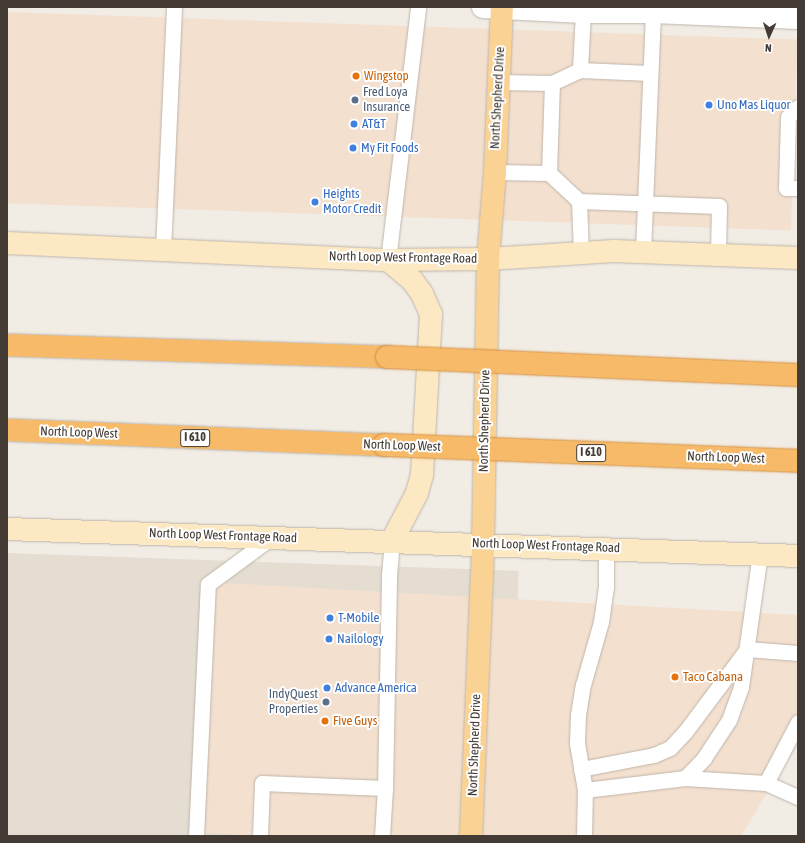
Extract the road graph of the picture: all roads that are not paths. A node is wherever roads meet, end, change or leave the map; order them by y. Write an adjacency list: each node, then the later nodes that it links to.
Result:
1 (174, 7): 18 (lane)
2 (418, 7): 24 (lane)
3 (496, 7): 4 (street); 9 (main road, North Shepherd Drive)
4 (583, 12): 5 (street); 7 (lane)
5 (653, 12): 6 (street); 8 (lane)
6 (798, 18)
7 (580, 70): 8 (lane); 10 (lane)
8 (650, 73): 16 (lane)
9 (500, 82): 10 (lane); 12 (main road, North Shepherd Drive)
10 (552, 83): 13 (lane)
11 (798, 107): 14 (lane)
12 (495, 172): 13 (lane); 22 (main road, North Shepherd Drive)
13 (549, 173): 15 (lane)
14 (798, 188)
15 (579, 201): 16 (lane); 20 (lane)
16 (644, 203): 19 (lane); 21 (lane)
17 (7, 243): 18 (main road, North Loop West Frontage Road)
18 (162, 250): 24 (main road, North Loop West Frontage Road)
19 (643, 252): 20 (main road, North Loop West Frontage Road); 21 (main road, North Loop West Frontage Road)
20 (581, 253): 22 (main road, North Loop West Frontage Road)
21 (718, 255): 23 (main road, North Loop West Frontage Road)
22 (488, 258): 24 (main road, North Loop West Frontage Road); 32 (main road, North Shepherd Drive)
23 (798, 258)
24 (388, 260): 31 (main road)
25 (8, 345): 26 (highway, bridge)
26 (798, 375)
27 (7, 430): 28 (highway, North Loop West / I 610, bridge)
28 (798, 461)
29 (7, 529): 30 (main road, North Loop West Frontage Road)
30 (272, 537): 31 (main road, North Loop West Frontage Road); 45 (lane)
31 (392, 541): 32 (main road, North Loop West Frontage Road); 42 (lane)
32 (483, 544): 33 (main road, North Loop West Frontage Road); 48 (main road, North Shepherd Drive)
33 (606, 548): 34 (main road, North Loop West Frontage Road); 39 (lane)
34 (760, 554): 35 (main road, North Loop West Frontage Road); 36 (lane)
35 (798, 556)
36 (747, 649): 37 (lane); 39 (lane); 40 (lane)
37 (798, 653)
38 (798, 722): 41 (lane)
39 (581, 769): 43 (lane)
40 (686, 778): 41 (lane); 43 (lane)
41 (766, 784): 44 (lane)
42 (385, 788): 46 (lane); 47 (lane)
43 (585, 790): 49 (lane)
44 (798, 797)
45 (196, 836)
46 (260, 836)
47 (382, 836)
48 (471, 836)
49 (584, 836)

